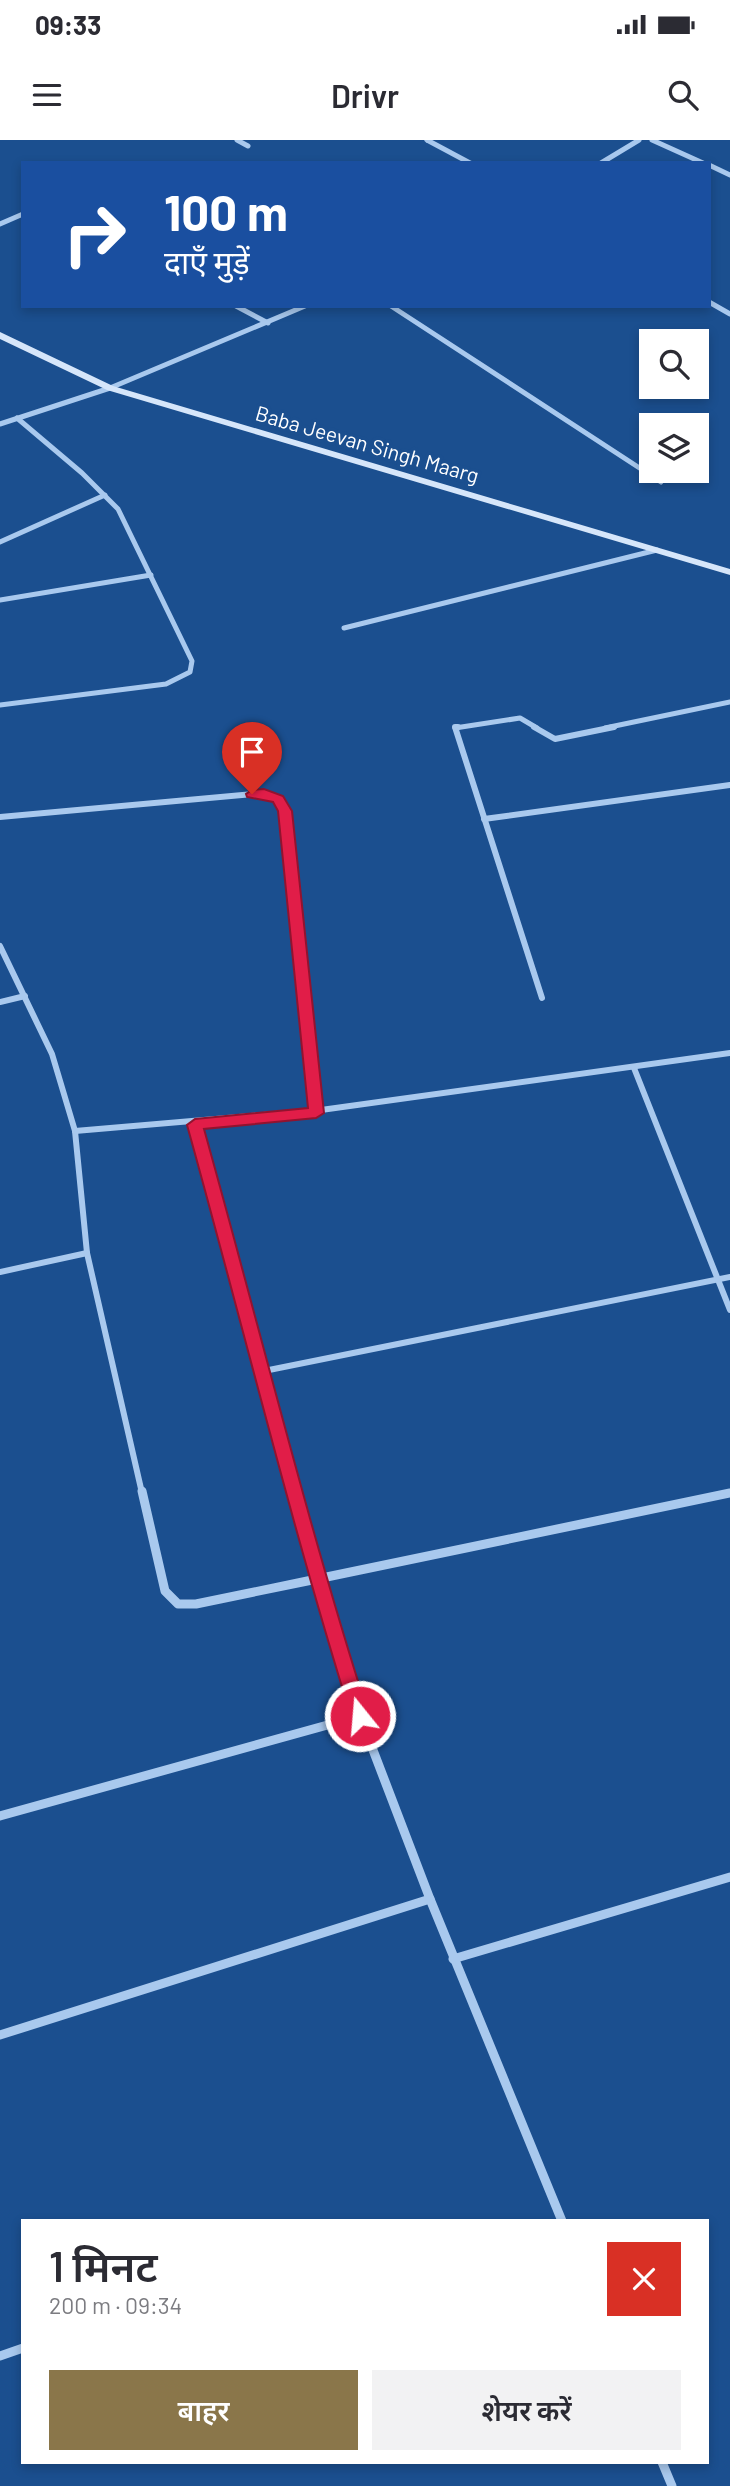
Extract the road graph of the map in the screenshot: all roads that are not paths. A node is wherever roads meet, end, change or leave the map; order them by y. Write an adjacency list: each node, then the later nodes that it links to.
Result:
1 (237, 140): 5 (street)
2 (428, 140): 6 (street)
3 (639, 140): 7 (street)
4 (652, 140): 8 (street)
5 (248, 146)
6 (466, 161)
7 (604, 161)
8 (699, 161)
9 (711, 166): 10 (street)
10 (730, 175)
11 (21, 215): 12 (street)
12 (0, 224)
13 (711, 303): 17 (street)
14 (240, 308): 18 (street)
15 (301, 308): 18 (street)
16 (394, 308): 23 (street)
17 (730, 314)
18 (268, 323): 20 (street)
19 (0, 335): 20 (street, Baba Jeevan Singh Maarg)
20 (110, 387): 21 (street); 26 (street, Baba Jeevan Singh Maarg)
21 (17, 418): 22 (street); 24 (street)
22 (0, 425)
23 (639, 468)
24 (105, 495): 25 (street); 28 (street)
25 (0, 542)
26 (657, 550): 27 (street, Baba Jeevan Singh Maarg); 30 (street)
27 (730, 572)
28 (151, 575): 29 (street); 32 (street)
29 (0, 600)
30 (344, 628)
31 (730, 702): 35 (street)
32 (0, 705)
33 (730, 785): 35 (street)
34 (0, 817): 42 (street)
35 (484, 819): 38 (street)
36 (0, 946): 37 (street)
37 (25, 996): 39 (street); 44 (street)
38 (542, 998)
39 (0, 1002)
40 (730, 1053): 41 (street)
41 (634, 1068): 42 (street); 48 (street)
42 (316, 1113): 43 (street)
43 (195, 1125): 44 (street); 50 (street)
44 (75, 1131): 45 (street)
45 (87, 1253): 46 (street); 52 (street)
46 (0, 1272)
47 (730, 1277): 48 (street)
48 (715, 1279): 49 (street); 50 (street)
49 (730, 1310)
50 (264, 1371): 52 (street)
51 (730, 1493): 52 (street)
52 (317, 1579): 53 (street)
53 (360, 1716): 54 (street); 56 (street)
54 (0, 1816)
55 (730, 1877): 57 (street)
56 (429, 1899): 57 (street); 58 (street)
57 (453, 1959): 59 (street)
58 (0, 2035)
59 (561, 2219)
60 (21, 2349): 61 (street)
61 (0, 2356)
62 (663, 2464): 63 (street)
63 (672, 2486)

